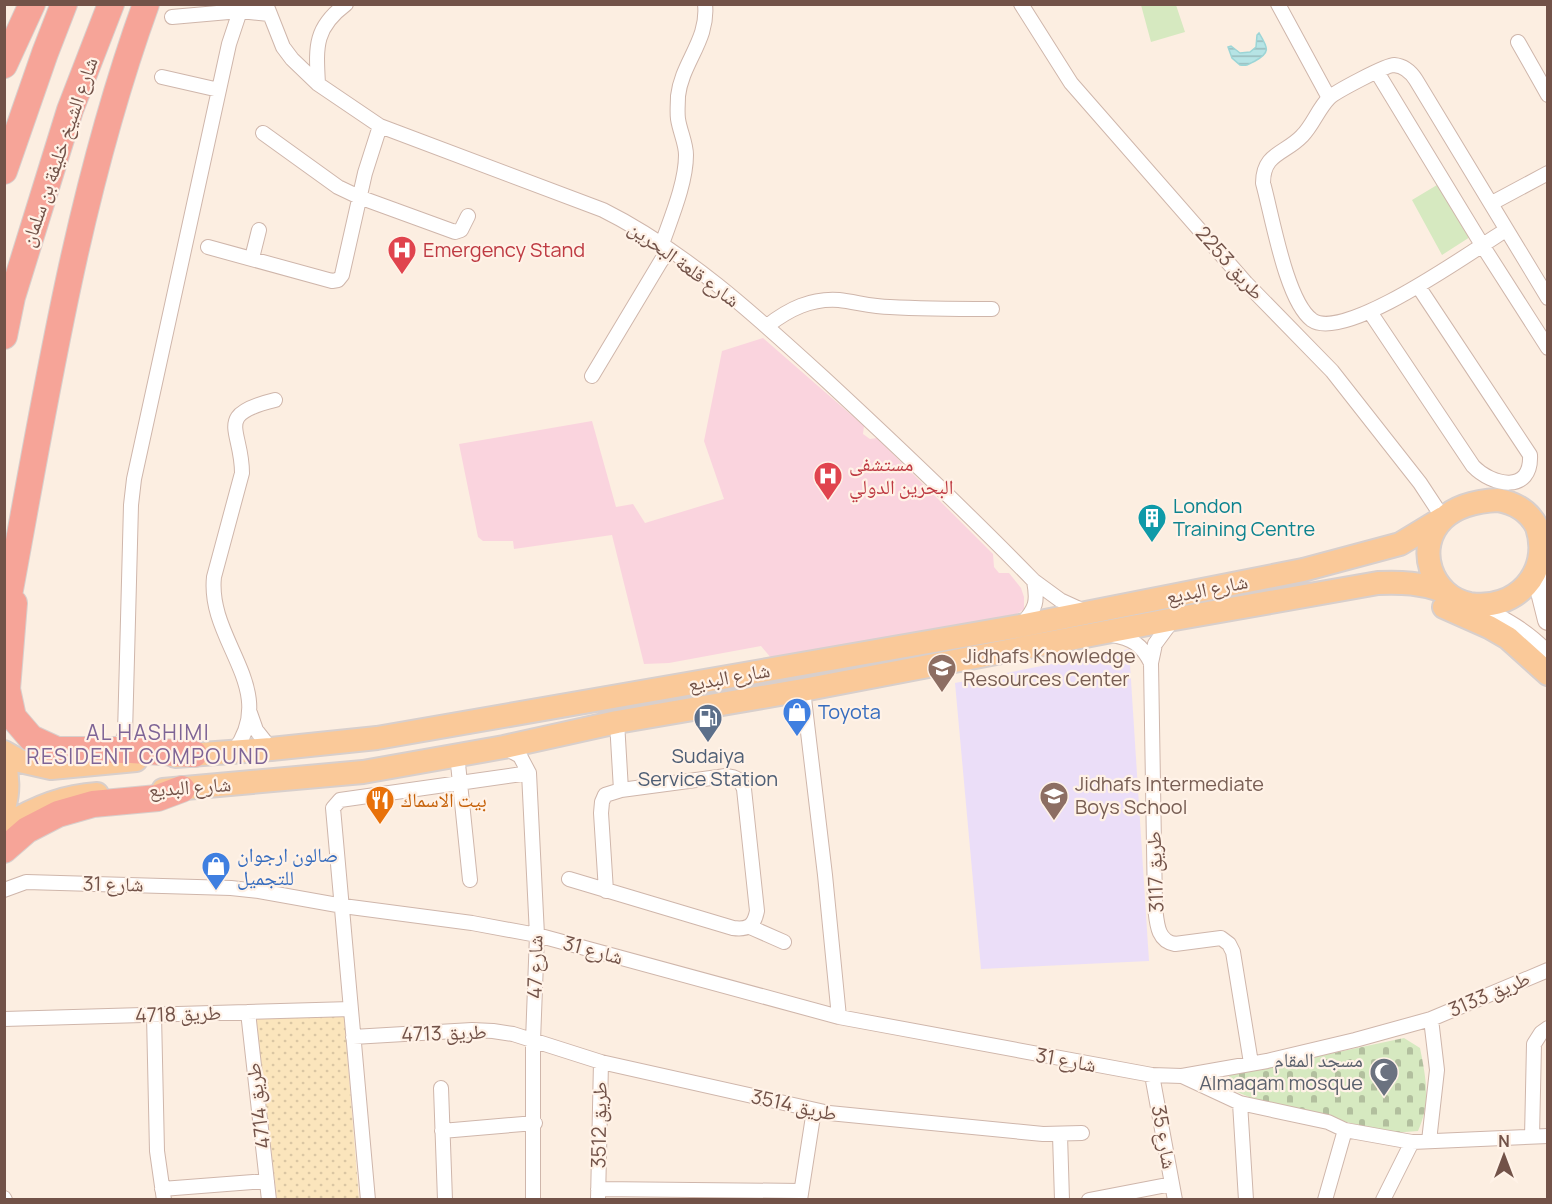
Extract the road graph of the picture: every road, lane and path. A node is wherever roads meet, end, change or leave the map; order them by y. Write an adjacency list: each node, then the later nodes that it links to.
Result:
1 (32, 4): 13 (highway)
2 (64, 4): 22 (highway)
3 (111, 4): 40 (highway, شارع الشيخ خليفة بن سلمان)
4 (146, 4): 49 (highway)
5 (346, 4): 16 (street)
6 (705, 4): 31 (street)
7 (1021, 4): 39 (street, طريق 2253)
8 (1278, 4): 19 (street)
9 (267, 9): 10 (street); 16 (street, شارع قلعة البحرين)
10 (240, 11): 11 (street); 17 (street)
11 (172, 17)
12 (1518, 42): 18 (street)
13 (4, 65)
14 (1377, 72): 19 (street, طريق 2253); 25 (street); 29 (street)
15 (162, 77): 17 (street)
16 (318, 84): 20 (street, شارع قلعة البحرين)
17 (219, 90): 65 (street)
18 (1548, 95)
19 (1329, 98): 37 (street, طريق 2253)
20 (380, 126): 24 (street); 31 (street, شارع قلعة البحرين)
21 (263, 133): 24 (street)
22 (4, 171)
23 (1548, 173): 25 (street)
24 (359, 197): 26 (street); 32 (street)
25 (1492, 203): 28 (street)
26 (468, 216)
27 (259, 230): 32 (street)
28 (1506, 230): 29 (street); 34 (street)
29 (1482, 245): 33 (street); 41 (street)
30 (208, 247): 32 (street)
31 (667, 247): 38 (street, شارع قلعة البحرين); 42 (street)
32 (252, 258)
33 (1418, 286): 36 (street); 36 (street)
34 (1548, 298)
35 (992, 309): 38 (street)
36 (1371, 312): 37 (street)
37 (1311, 319): 39 (street)
38 (767, 326): 48 (street, شارع قلعة البحرين)
39 (1297, 335): 46 (street, طريق 2253)
40 (4, 336)
41 (1548, 348)
42 (592, 376)
43 (275, 400): 63 (street)
44 (1513, 503): 45 (main road); 46 (main road); 47 (main road)
45 (1548, 513)
46 (1443, 518): 51 (main road); 53 (main road, شارع البديع)
47 (1542, 571): 52 (main road); 55 (main road)
48 (1034, 581): 53 (street, شارع قلعة البحرين); 57 (street)
49 (12, 584): 56 (highway); 65 (highway)
50 (1349, 589): 51 (main road, شارع البديع); 54 (main road, شارع البديع); 61 (main road)
51 (1444, 591): 52 (main road)
52 (1470, 604): 59 (main road)
53 (1086, 612): 57 (main road, شارع البديع)
54 (1174, 619): 58 (main road, شارع البديع); 60 (street)
55 (1548, 620)
56 (4, 622)
57 (1020, 626): 67 (main road, شارع البديع)
58 (1101, 634): 60 (street); 62 (main road, شارع البديع)
59 (1548, 657)
60 (1150, 663): 101 (street, طريق 3117)
61 (1548, 674)
62 (803, 690): 64 (main road, شارع البديع); 94 (street)
63 (249, 712): 67 (street); 68 (street)
64 (617, 722): 66 (main road, شارع البديع); 77 (street)
65 (125, 745): 70 (highway)
66 (504, 747): 71 (main road, شارع البديع); 74 (street)
67 (271, 749): 68 (main road, شارع البديع)
68 (234, 751): 70 (main road, شارع البديع)
69 (4, 752): 70 (main road, شارع البديع)
70 (194, 754)
71 (457, 754): 73 (main road, شارع البديع); 75 (street)
72 (4, 760): 79 (main road)
73 (363, 772): 76 (main road, شارع البديع); 78 (street)
74 (529, 773): 75 (street); 88 (street, شارع 47)
75 (460, 782): 78 (street); 83 (street)
76 (182, 789): 80 (main road, شارع البديع); 81 (highway)
77 (621, 790): 85 (street); 87 (street)
78 (367, 796): 86 (street)
79 (4, 808)
80 (4, 827)
81 (4, 850)
82 (569, 879): 85 (street)
83 (470, 880)
84 (4, 890): 86 (street, شارع 31)
85 (606, 891): 87 (street)
86 (343, 906): 88 (street, شارع 31); 91 (street)
87 (750, 927): 89 (street)
88 (537, 935): 94 (street, شارع 31); 99 (street, شارع 47)
89 (783, 942)
90 (1548, 970): 96 (street, طريق 3133)
91 (351, 1009): 92 (street, طريق 4718); 98 (street)
92 (248, 1012): 93 (street, طريق 4718); 116 (street, طريق 4714)
93 (154, 1015): 95 (street, طريق 4718); 118 (street)
94 (838, 1017): 102 (street, شارع 31)
95 (4, 1019)
96 (1431, 1019): 101 (street, طريق 3133); 114 (street, طريق 3133)
97 (1548, 1028): 113 (street)
98 (353, 1037): 99 (street, طريق 4713); 122 (street)
99 (533, 1041): 100 (street, طريق 3514); 107 (street, شارع 47)
100 (601, 1062): 106 (street, طريق 3514); 119 (street, طريق 3512)
101 (1251, 1063): 103 (street, طريق 3133)
102 (1152, 1075): 103 (street, طريق 3133); 117 (street, شارع 35)
103 (1182, 1076): 105 (street)
104 (441, 1088): 109 (street)
105 (1240, 1103): 108 (street); 128 (street)
106 (814, 1110): 111 (street, طريق 3514); 120 (street, طريق 3512)
107 (534, 1123): 109 (street); 124 (street, شارع 47)
108 (1345, 1130): 115 (street); 129 (street)
109 (442, 1131): 123 (street)
110 (1082, 1133): 111 (street, طريق 3514)
111 (1060, 1135): 125 (street)
112 (1548, 1136): 113 (street)
113 (1532, 1137): 114 (street)
114 (1429, 1141): 115 (street)
115 (1412, 1142): 130 (street)
116 (267, 1181): 118 (street); 121 (street, طريق 4714)
117 (1172, 1184): 126 (street); 127 (street, شارع 35)
118 (163, 1194)
119 (598, 1194): 120 (street, طريق 3512)
120 (801, 1195)
121 (269, 1200)
122 (368, 1200)
123 (445, 1200)
124 (533, 1200)
125 (1062, 1200)
126 (1089, 1200)
127 (1175, 1200)
128 (1246, 1200)
129 (1325, 1200)
130 (1383, 1200)

